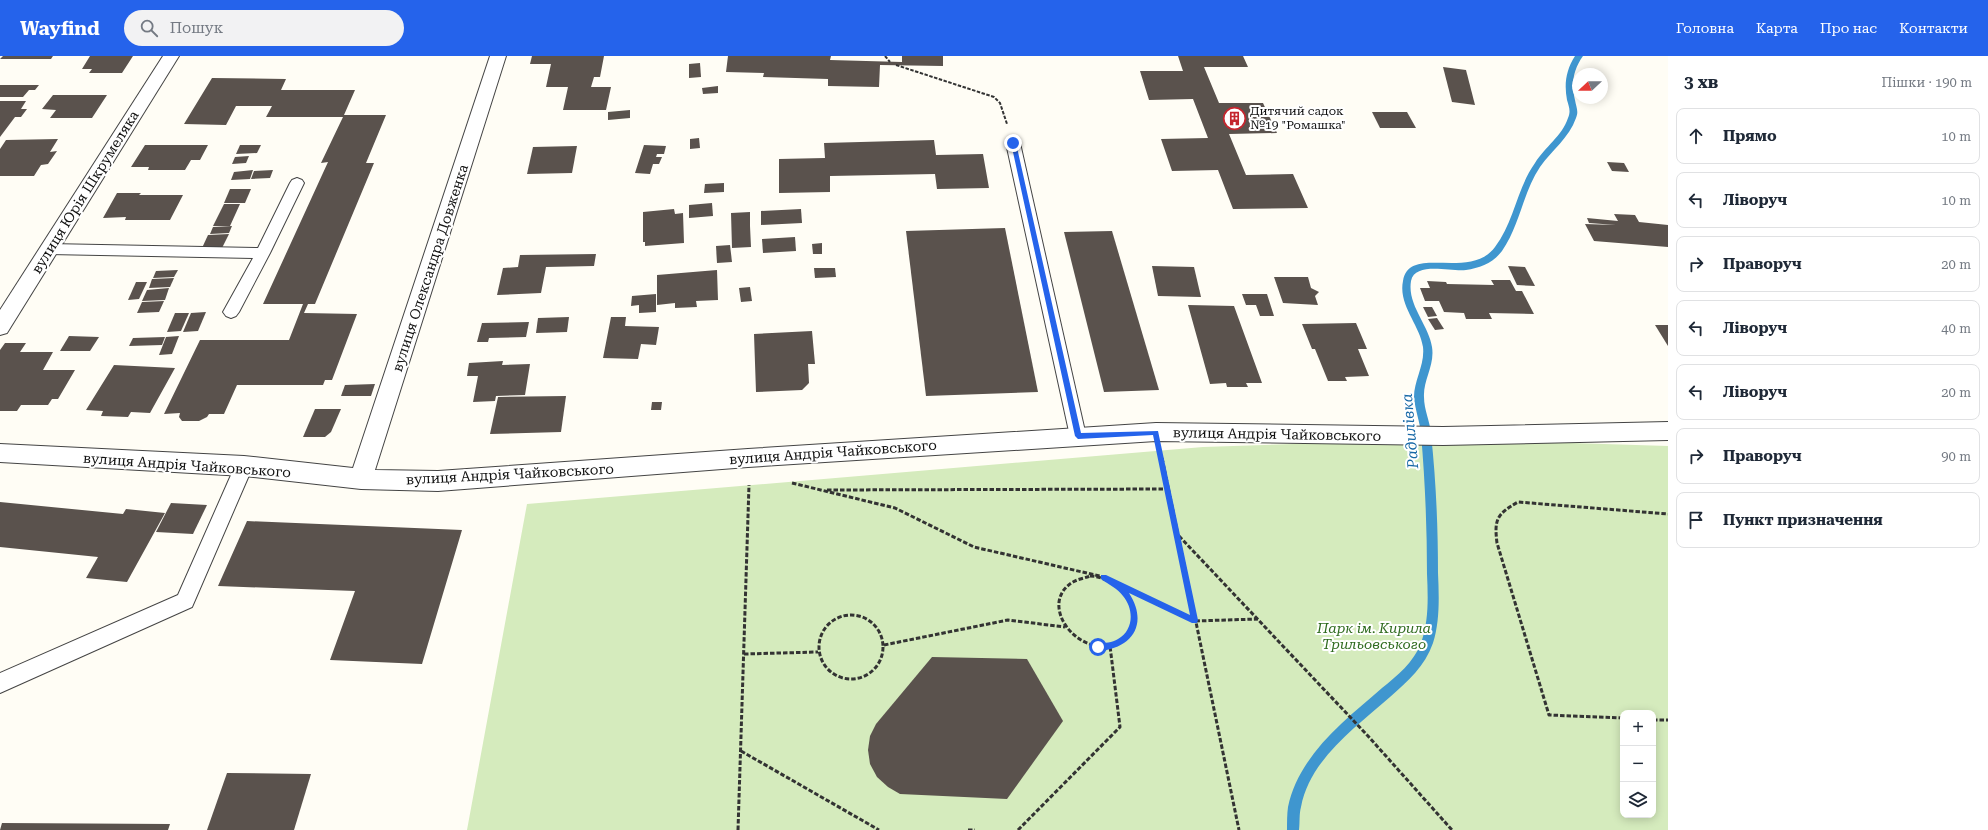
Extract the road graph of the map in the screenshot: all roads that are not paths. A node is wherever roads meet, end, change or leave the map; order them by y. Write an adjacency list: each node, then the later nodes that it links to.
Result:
1 (171, 56): 5 (street, вулиця Юрія Шкрумеляка)
2 (498, 56): 13 (street, вулиця Олександра Довженка)
3 (1013, 143): 10 (lane)
4 (297, 183): 6 (lane)
5 (49, 249): 6 (lane); 8 (street, вулиця Юрія Шкрумеляка)
6 (263, 253): 7 (lane)
7 (231, 312)
8 (0, 327)
9 (1668, 431): 10 (street, вулиця Андрія Чайковського)
10 (1078, 436): 13 (street, вулиця Андрія Чайковського)
11 (0, 453): 12 (street, вулиця Андрія Чайковського)
12 (244, 466): 13 (street, вулиця Андрія Чайковського); 14 (lane)
13 (362, 480)
14 (0, 683)

